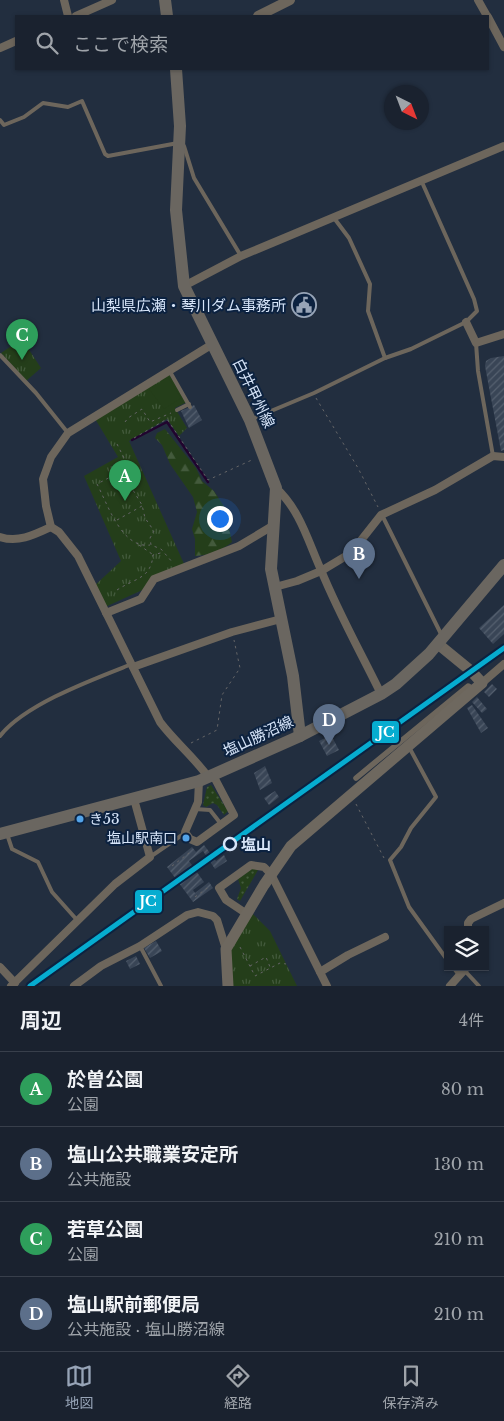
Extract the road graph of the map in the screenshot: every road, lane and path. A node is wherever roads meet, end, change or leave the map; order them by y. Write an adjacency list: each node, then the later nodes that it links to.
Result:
1 (64, 0): 6 (street)
2 (112, 0): 7 (street)
3 (164, 0): 8 (main road)
4 (290, 0): 9 (street)
5 (478, 0): 10 (street)
6 (68, 15)
7 (78, 15)
8 (167, 15)
9 (260, 15)
10 (486, 15)
11 (489, 21): 13 (street)
12 (15, 41): 14 (street)
13 (504, 47)
14 (0, 48)
15 (176, 70): 18 (main road, 白井甲州線)
16 (0, 120): 17 (lane)
17 (4, 125): 19 (lane); 20 (lane)
18 (180, 126): 20 (main road, 白井甲州線); 24 (lane)
19 (0, 130)
20 (179, 142): 25 (main road, 白井甲州線)
21 (504, 146): 22 (street)
22 (421, 180): 23 (street); 26 (lane)
23 (334, 218): 24 (street); 31 (lane)
24 (241, 256): 25 (street)
25 (184, 286): 29 (main road, 白井甲州線)
26 (466, 322): 28 (street); 31 (lane)
27 (504, 334): 28 (street)
28 (476, 343): 41 (lane)
29 (211, 345): 32 (street); 35 (main road, 白井甲州線)
30 (0, 355): 37 (lane)
31 (385, 358): 33 (lane)
32 (169, 370): 34 (lane); 37 (street)
33 (314, 393): 35 (lane); 46 (path)
34 (177, 410): 36 (path)
35 (250, 420): 40 (main road, 白井甲州線)
36 (126, 422)
37 (68, 433): 49 (street)
38 (134, 438): 40 (path)
39 (117, 444): 43 (path)
40 (264, 454): 44 (main road, 白井甲州線)
41 (493, 456): 42 (street); 46 (street)
42 (504, 457)
43 (122, 472): 45 (path); 47 (path)
44 (276, 488): 48 (main road, 白井甲州線); 57 (street)
45 (142, 505): 47 (path); 51 (path)
46 (382, 515): 57 (street); 63 (lane)
47 (115, 520): 52 (path)
48 (274, 525): 56 (street); 58 (main road, 白井甲州線)
49 (51, 527): 50 (street); 60 (street)
50 (0, 537)
51 (151, 545): 52 (path); 53 (path)
52 (139, 546): 54 (path)
53 (164, 552): 54 (path); 56 (path)
54 (153, 555): 59 (path)
55 (504, 565): 63 (main road, 塩山勝沼線)
56 (176, 570): 60 (street)
57 (321, 571): 58 (street); 67 (street)
58 (275, 587): 61 (main road, 白井甲州線)
59 (117, 590)
60 (106, 613): 64 (street)
61 (281, 619): 62 (street); 69 (main road, 白井甲州線)
62 (232, 632): 64 (street); 71 (path)
63 (441, 641): 66 (main road); 67 (main road, 塩山勝沼線)
64 (132, 665): 68 (lane); 71 (street)
65 (502, 668): 66 (street)
66 (479, 687): 70 (main road); 73 (street)
67 (380, 694): 69 (main road, 塩山勝沼線)
68 (0, 736)
69 (300, 736): 72 (main road, 塩山勝沼線)
70 (408, 744): 74 (main road); 82 (lane)
71 (183, 747): 72 (street)
72 (207, 778): 75 (main road, 塩山勝沼線); 76 (street); 77 (street)
73 (356, 778)
74 (351, 793): 82 (path); 84 (main road)
75 (134, 799): 79 (main road, 塩山勝沼線); 81 (street)
76 (196, 809): 77 (lane); 78 (street)
77 (221, 825): 78 (street)
78 (185, 832): 81 (lane)
79 (3, 833): 89 (lane)
80 (189, 853): 83 (path)
81 (150, 857): 89 (street)
82 (390, 860): 95 (lane)
83 (172, 866)
84 (271, 874): 88 (main road); 88 (street); 101 (street)
85 (210, 886): 86 (path)
86 (195, 897)
87 (504, 903): 90 (street)
88 (247, 914): 91 (main road)
89 (77, 920): 102 (street)
90 (468, 926)
91 (233, 936): 94 (main road); 97 (path)
92 (385, 937): 101 (street)
93 (140, 946): 94 (street); 103 (street); 104 (lane)
94 (226, 949): 105 (main road)
95 (444, 955)
96 (286, 964): 99 (path)
97 (250, 966): 99 (path); 99 (path)
98 (0, 967): 102 (street)
99 (271, 968)
100 (464, 971): 107 (street); 108 (lane)
101 (320, 972): 106 (street)
102 (13, 985)
103 (74, 986)
104 (160, 986)
105 (228, 986)
106 (327, 986)
107 (450, 986)
108 (480, 986)

